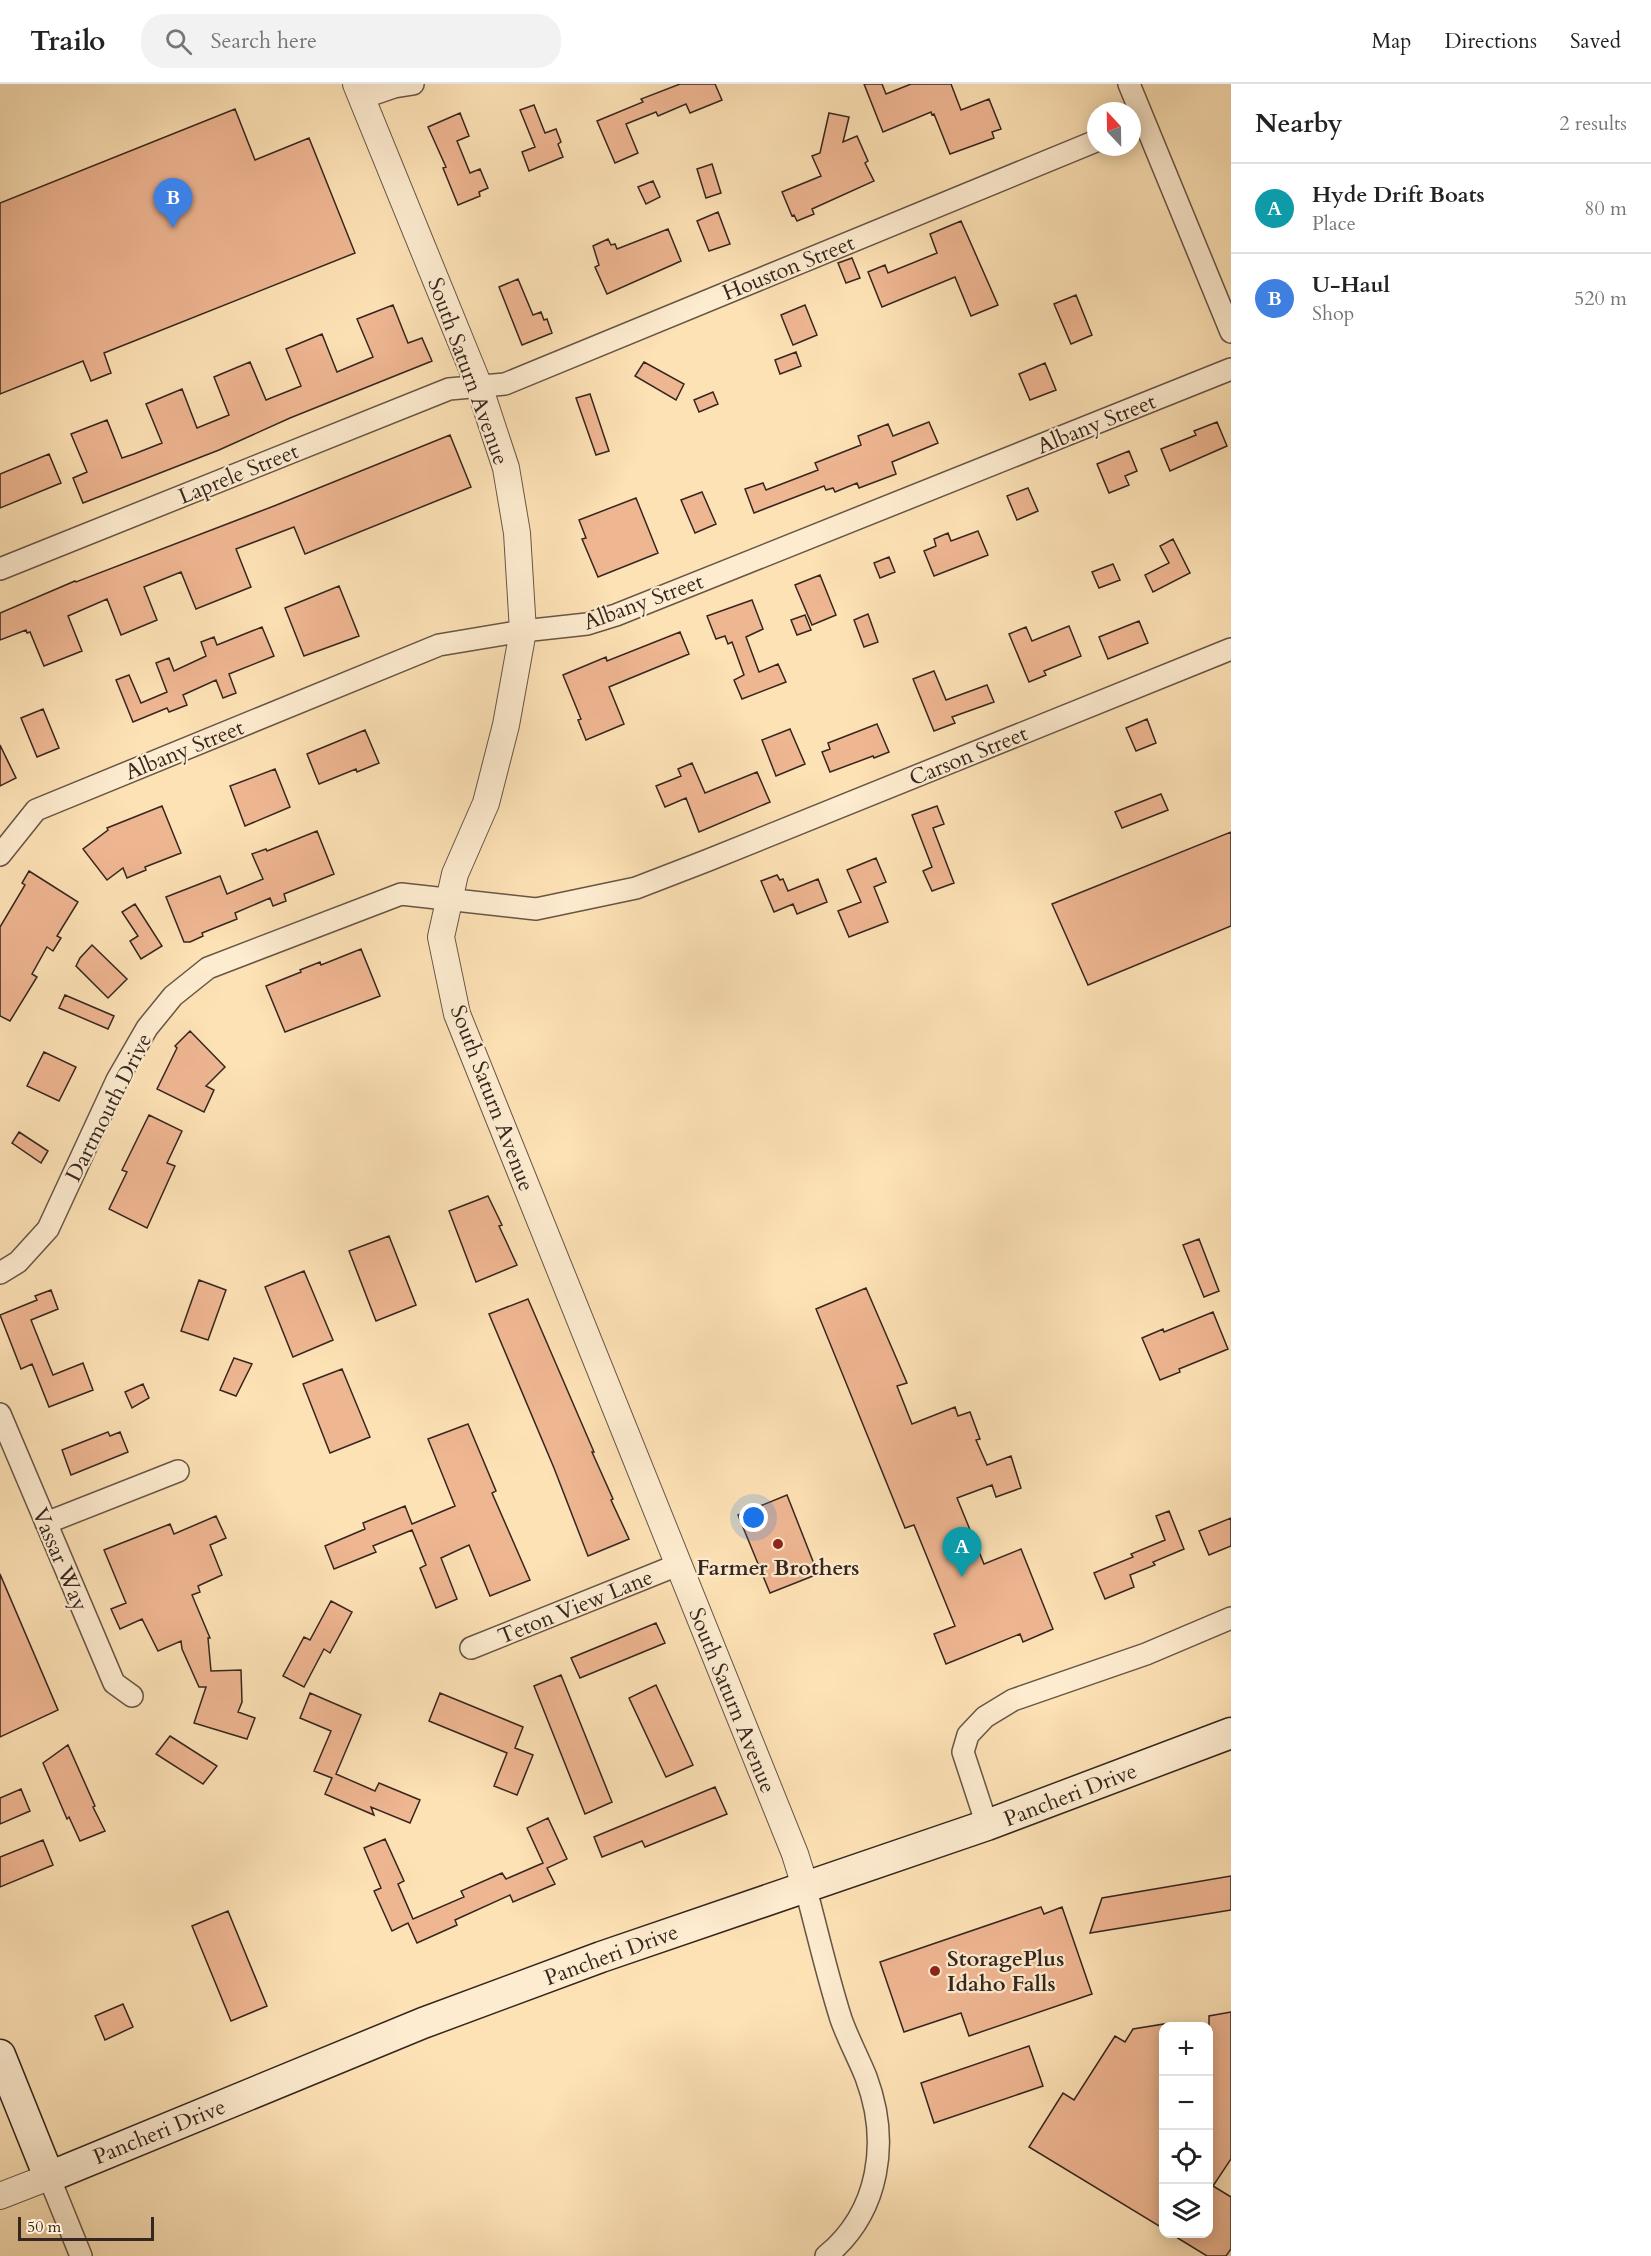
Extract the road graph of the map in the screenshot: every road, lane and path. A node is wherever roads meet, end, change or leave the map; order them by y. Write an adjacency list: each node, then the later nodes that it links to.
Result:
1 (413, 84): 3 (street)
2 (1129, 84): 4 (street)
3 (359, 91): 9 (street, South Saturn Avenue)
4 (1133, 102)
5 (1141, 131): 7 (street)
6 (1087, 145): 9 (street, Houston Street)
7 (1231, 332)
8 (1231, 369): 11 (street, Albany Street)
9 (479, 386): 10 (street, Laprele Street); 11 (street, South Saturn Avenue)
10 (0, 569)
11 (523, 631): 13 (street, Albany Street); 15 (street, South Saturn Avenue)
12 (1231, 649): 15 (street, Carson Street)
13 (0, 855)
14 (401, 894): 15 (street, Carson Street); 16 (street, Dartmouth Drive)
15 (450, 898): 20 (street, South Saturn Avenue)
16 (0, 1273)
17 (0, 1414): 19 (street, Vassar Way)
18 (178, 1471): 19 (street)
19 (46, 1523): 23 (street, Vassar Way)
20 (680, 1564): 22 (street, Teton View Lane); 26 (street, South Saturn Avenue)
21 (1231, 1618): 25 (street)
22 (471, 1648)
23 (132, 1696)
24 (1231, 1734): 25 (main road, Pancheri Drive)
25 (987, 1825): 26 (main road, Pancheri Drive)
26 (806, 1886): 28 (main road, Pancheri Drive); 31 (street)
27 (0, 2055): 28 (main road)
28 (48, 2177): 29 (street, Pancheri Drive); 30 (street)
29 (0, 2196)
30 (81, 2256)
31 (826, 2256)

